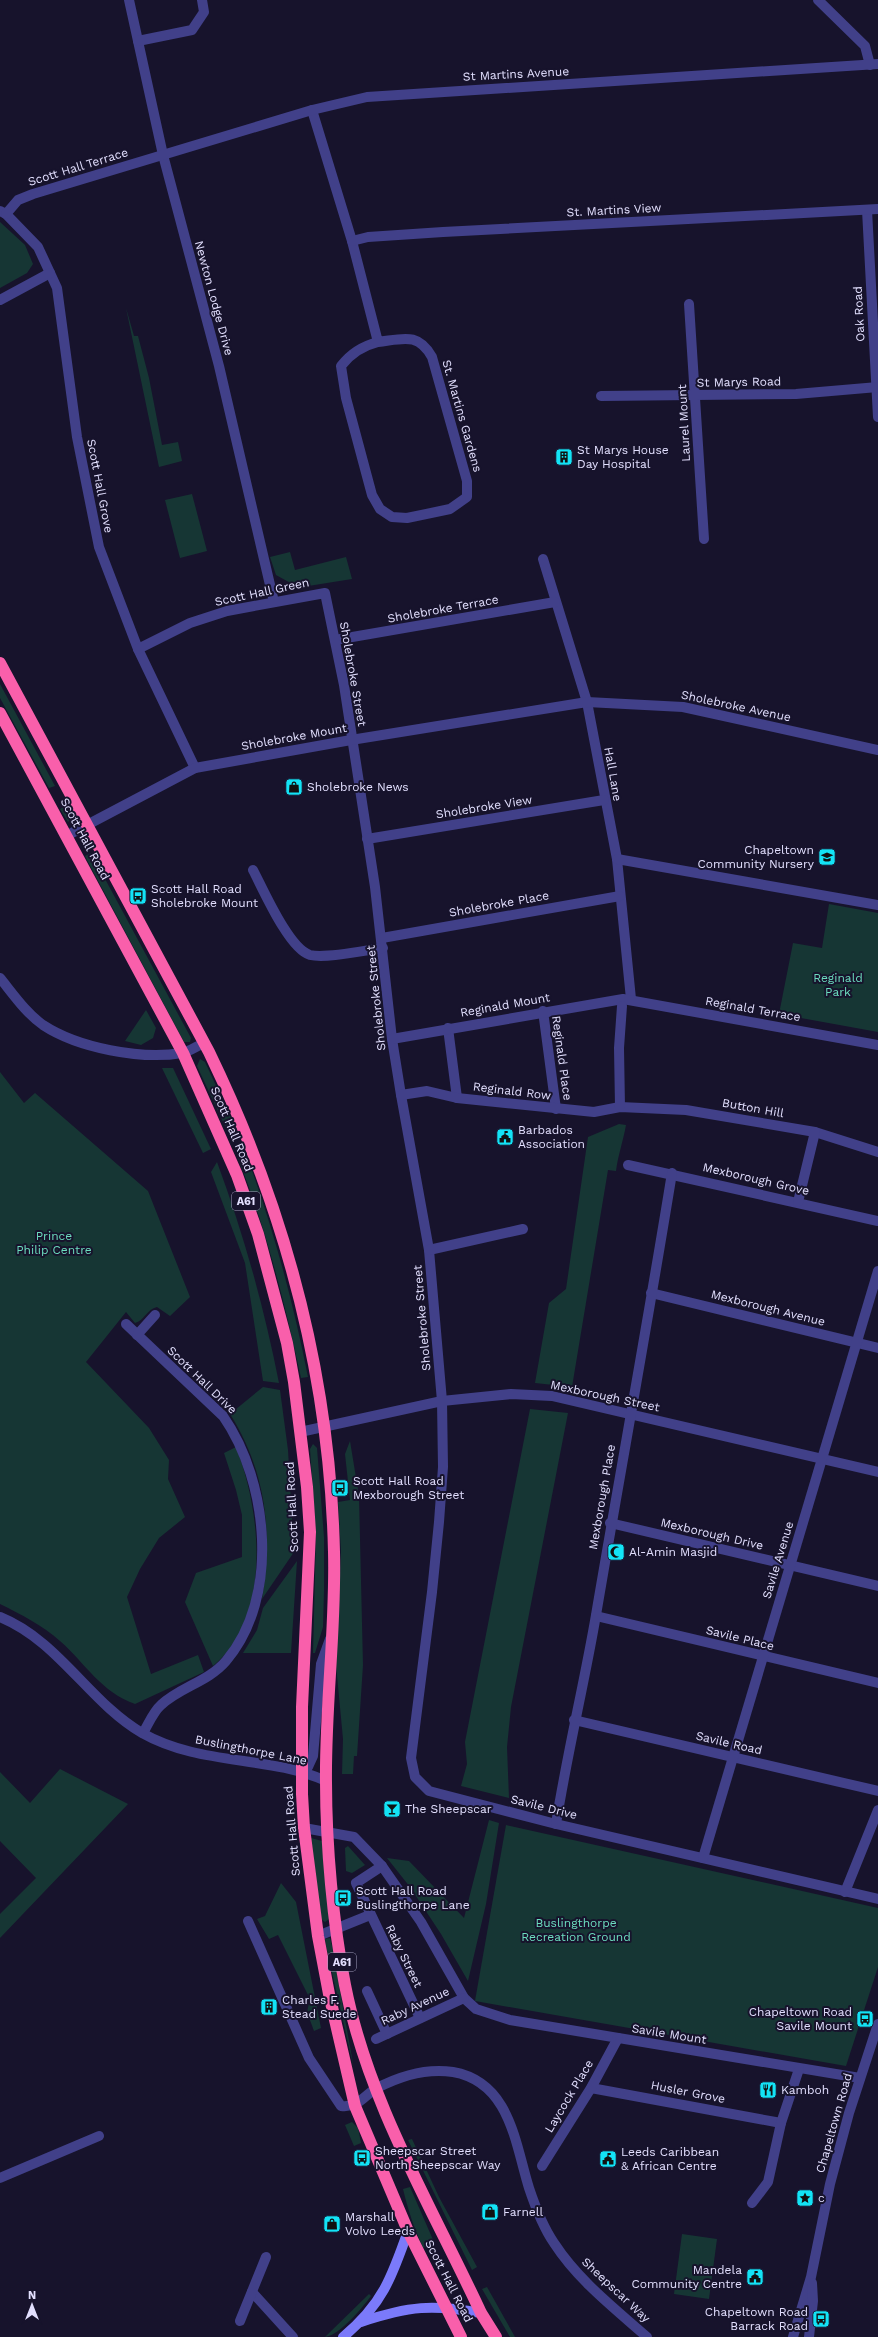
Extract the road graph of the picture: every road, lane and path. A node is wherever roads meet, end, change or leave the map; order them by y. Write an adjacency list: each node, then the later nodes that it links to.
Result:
1 (129, 0): 4 (street, Newton Lodge Drive)
2 (202, 0): 4 (street)
3 (818, 0): 5 (street)
4 (138, 41): 7 (street, Newton Lodge Drive)
5 (874, 64): 6 (street, St Martins Avenue)
6 (312, 110): 7 (street, St Martins Avenue); 11 (street)
7 (163, 155): 10 (street, Scott Hall Terrace); 23 (street, Newton Lodge Drive)
8 (878, 208): 9 (street, St. Martins View)
9 (867, 210): 11 (street, St. Martins View); 16 (street, Oak Road)
10 (3, 213): 12 (street, Scott Hall Grove)
11 (352, 241): 15 (street)
12 (50, 273): 13 (street); 26 (street, Scott Hall Grove)
13 (0, 300)
14 (690, 304): 18 (street, Laurel Mount)
15 (378, 342): 15 (street, St. Martins Gardens)
16 (877, 387): 18 (street, St Marys Road); 19 (street, Oak Road)
17 (601, 396): 18 (street, St Marys Road)
18 (695, 396): 20 (street, Laurel Mount)
19 (878, 417)
20 (704, 539)
21 (543, 559): 24 (street, Hall Lane)
22 (325, 593): 23 (street, Scott Hall Green); 25 (street, Sholebroke Street)
23 (274, 602): 26 (street, Scott Hall Green)
24 (555, 602): 25 (street, Sholebroke Terrace); 28 (street, Hall Lane)
25 (335, 640): 30 (street, Sholebroke Street)
26 (138, 649): 32 (street, Scott Hall Grove)
27 (0, 664): 34 (highway, Scott Hall Road / A61)
28 (587, 702): 30 (street, Sholebroke Mount); 31 (street, Sholebroke Avenue); 33 (street, Hall Lane)
29 (0, 713): 35 (highway, Scott Hall Road / A61)
30 (351, 740): 32 (street, Sholebroke Mount); 36 (street, Sholebroke Street)
31 (878, 750)
32 (195, 768): 34 (street, Sholebroke Mount)
33 (604, 800): 36 (street, Sholebroke View); 37 (street, Hall Lane)
34 (87, 825): 35 (street, Sholebroke Mount); 47 (highway, Scott Hall Road / A61)
35 (68, 835): 49 (highway, Scott Hall Road / A61)
36 (367, 839): 41 (street, Sholebroke Street)
37 (617, 858): 39 (street, Hall Lane); 40 (street)
38 (252, 870): 41 (street, Sholebroke Place)
39 (620, 896): 41 (street, Sholebroke Place); 43 (street, Hall Lane)
40 (878, 905)
41 (383, 943): 46 (street, Sholebroke Street)
42 (0, 978): 49 (street)
43 (625, 1001): 44 (street, Reginald Mount); 48 (street, Reginald Terrace); 52 (street, Hall Lane)
44 (543, 1011): 45 (street, Reginald Mount); 53 (street, Reginald Place)
45 (448, 1028): 46 (street, Reginald Mount); 51 (street)
46 (392, 1039): 50 (street, Sholebroke Street)
47 (204, 1043): 49 (street); 71 (highway, Scott Hall Road / A61)
48 (878, 1045)
49 (183, 1053): 72 (highway, Scott Hall Road / A61)
50 (401, 1095): 51 (street, Reginald Row); 61 (street, Sholebroke Street)
51 (457, 1098): 53 (street, Reginald Row)
52 (620, 1107): 53 (street, Reginald Row); 54 (street, Button Hill)
53 (556, 1109)
54 (815, 1132): 55 (street, Button Hill); 58 (street)
55 (878, 1152)
56 (628, 1165): 57 (street, Mexborough Grove)
57 (672, 1173): 58 (street, Mexborough Grove); 63 (street, Mexborough Place)
58 (798, 1202): 59 (street, Mexborough Grove)
59 (878, 1221)
60 (523, 1229): 61 (street)
61 (429, 1250): 69 (street, Sholebroke Street)
62 (878, 1271): 67 (street, Savile Avenue)
63 (651, 1293): 67 (street, Mexborough Avenue); 70 (street, Mexborough Place)
64 (155, 1315): 66 (street)
65 (126, 1324): 66 (street, Scott Hall Drive)
66 (137, 1335): 84 (street, Scott Hall Drive)
67 (856, 1343): 68 (street, Mexborough Avenue); 73 (street, Savile Avenue)
68 (878, 1348)
69 (442, 1401): 70 (street, Mexborough Street); 71 (street, Mexborough Street); 90 (street, Savile Drive)
70 (630, 1413): 73 (street, Mexborough Street); 75 (street, Mexborough Place)
71 (324, 1427): 72 (street, Mexborough Street); 80 (highway, Scott Hall Road / A61)
72 (300, 1432): 86 (highway, Scott Hall Road / A61)
73 (822, 1459): 74 (street, Mexborough Street); 76 (street, Savile Avenue)
74 (878, 1472)
75 (610, 1523): 76 (street, Mexborough Drive); 78 (street, Mexborough Place)
76 (791, 1566): 77 (street, Mexborough Drive); 81 (street, Savile Avenue)
77 (878, 1586)
78 (596, 1616): 81 (street, Savile Place); 83 (street, Mexborough Place)
79 (0, 1617): 84 (street, Buslingthorpe Lane)
80 (332, 1633): 86 (street, Scott Hall Road); 87 (highway, Scott Hall Road / A61)
81 (763, 1657): 82 (street, Savile Place); 85 (street, Savile Avenue)
82 (878, 1683)
83 (574, 1720): 85 (street, Savile Road); 90 (street, Mexborough Place)
84 (143, 1733): 86 (street, Buslingthorpe Lane)
85 (734, 1758): 88 (street, Savile Road); 93 (street, Savile Avenue)
86 (301, 1772): 87 (street, Buslingthorpe Lane); 91 (highway, Scott Hall Road / A61)
87 (326, 1780): 92 (highway, Scott Hall Road / A61)
88 (878, 1791)
89 (878, 1810): 95 (street)
90 (556, 1824): 93 (street, Savile Drive)
91 (304, 1828): 92 (street); 100 (highway, Scott Hall Road / A61)
92 (328, 1832): 94 (street); 99 (highway, Scott Hall Road / A61)
93 (703, 1858): 95 (street, Savile Drive)
94 (382, 1866): 97 (street, Raby Street); 102 (street)
95 (845, 1892): 96 (street, Savile Drive)
96 (878, 1899)
97 (370, 1915): 99 (street); 103 (street, Raby Street)
98 (248, 1921): 112 (street)
99 (338, 1929): 100 (street); 110 (highway, Scott Hall Road / A61)
100 (318, 1936): 112 (highway, Scott Hall Road / A61)
101 (367, 1991): 105 (street)
102 (464, 1998): 103 (street, Raby Avenue); 106 (street, Savile Mount)
103 (420, 2018): 105 (street, Raby Avenue)
104 (878, 2024): 109 (street, Chapeltown Road)
105 (387, 2034): 107 (street, Raby Avenue)
106 (618, 2038): 108 (street, Savile Mount); 111 (street, Laycock Place)
107 (376, 2039)
108 (798, 2069): 109 (street, Savile Mount); 113 (street)
109 (860, 2078): 120 (street, Chapeltown Road)
110 (376, 2088): 112 (street, Sheepscar Way); 123 (highway, Scott Hall Road / A61); 130 (street, Sheepscar Way)
111 (591, 2088): 113 (street, Husler Grove); 115 (street, Laycock Place)
112 (355, 2106): 118 (highway, Scott Hall Road / A61)
113 (781, 2123): 117 (street)
114 (99, 2136): 116 (street)
115 (542, 2166)
116 (0, 2178)
117 (752, 2203)
118 (408, 2231): 122 (highway, Scott Hall Road / A61); 125 (street)
119 (266, 2257): 121 (street)
120 (811, 2277): 131 (street, Chapeltown Road); 132 (street, Chapeltown Road)
121 (252, 2292): 124 (street); 126 (street)
122 (446, 2306): 123 (street); 125 (street); 128 (highway, Scott Hall Road / A61)
123 (482, 2313): 129 (highway, Scott Hall Road / A61)
124 (240, 2321)
125 (361, 2322): 127 (street)
126 (294, 2337)
127 (343, 2337)
128 (461, 2337)
129 (496, 2337)
130 (647, 2337)
131 (793, 2337)
132 (809, 2337)

